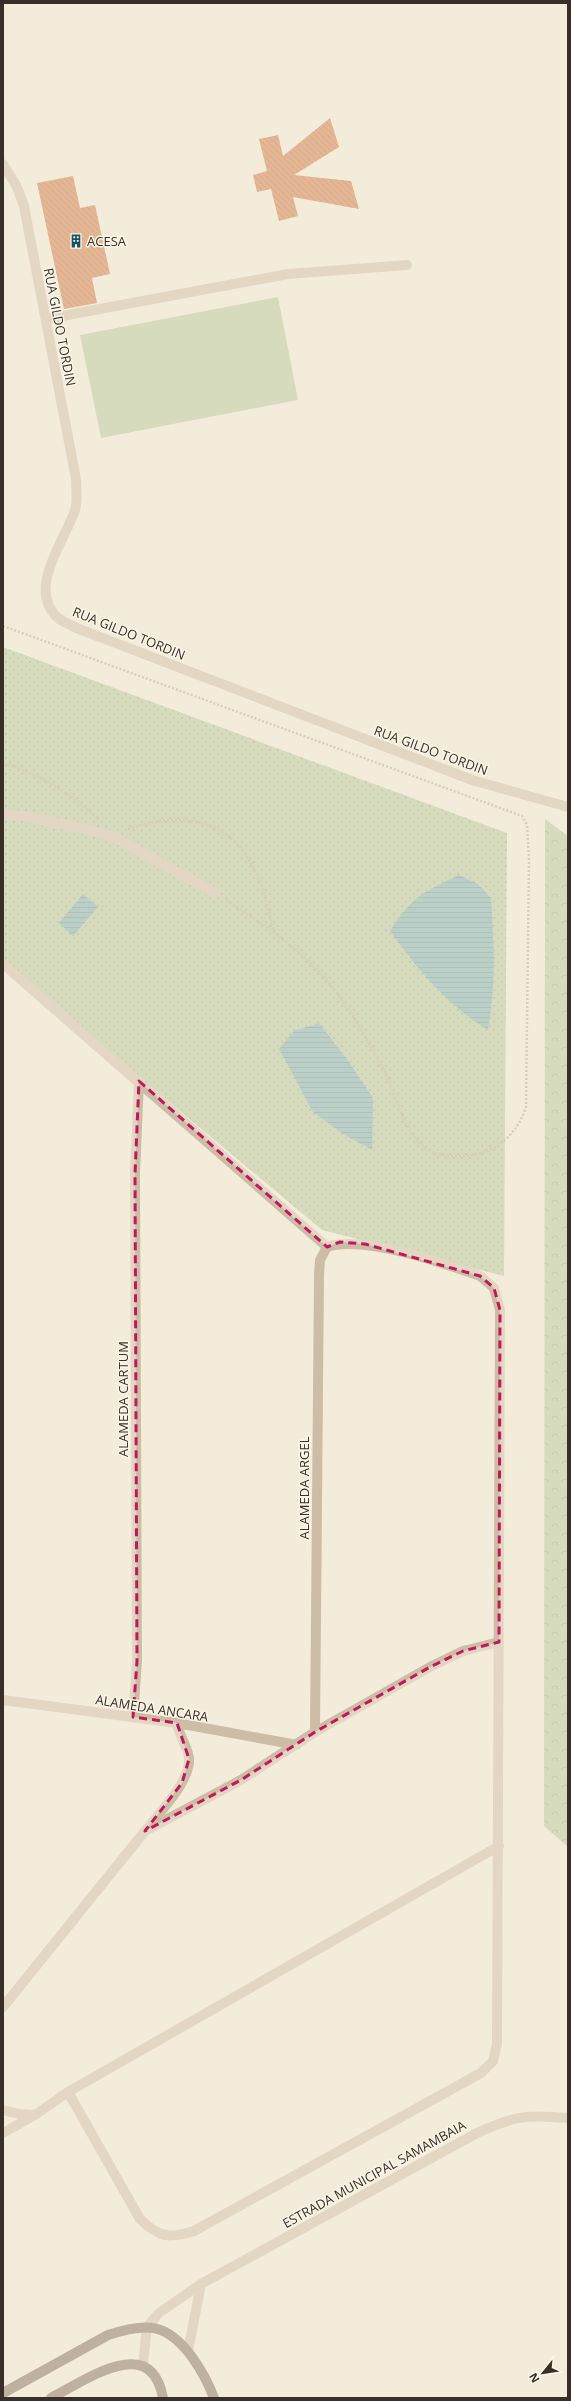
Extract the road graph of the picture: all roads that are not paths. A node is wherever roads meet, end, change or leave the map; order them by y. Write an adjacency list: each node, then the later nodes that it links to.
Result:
1 (3, 164): 3 (street, RUA GILDO TORDIN)
2 (407, 265): 3 (street)
3 (46, 319): 4 (street, RUA GILDO TORDIN)
4 (568, 807)
5 (3, 814): 6 (street)
6 (215, 893)
7 (3, 964): 8 (street)
8 (139, 1081): 9 (street); 12 (street, ALAMEDA CARTUM)
9 (327, 1246): 10 (street); 14 (street, ALAMEDA ARGEL)
10 (499, 1642): 14 (street); 17 (street)
11 (3, 1700): 12 (street, ALAMEDA ANCARA)
12 (133, 1717): 13 (street, ALAMEDA ANCARA)
13 (177, 1723): 15 (street, ALAMEDA ANCARA); 16 (street)
14 (315, 1732): 15 (street)
15 (297, 1745): 16 (street)
16 (145, 1831): 18 (street)
17 (499, 1846): 19 (street); 19 (street)
18 (3, 2007)
19 (68, 2092): 21 (street)
20 (3, 2110): 21 (street)
21 (35, 2115): 23 (street)
22 (568, 2118): 24 (street, ESTRADA MUNICIPAL SAMAMBAIA)
23 (3, 2133)
24 (201, 2284): 25 (street, ESTRADA MUNICIPAL SAMAMBAIA); 26 (street)
25 (147, 2327): 26 (main road); 27 (street); 28 (main road)
26 (188, 2352): 31 (main road)
27 (143, 2366): 29 (main road); 30 (main road)
28 (3, 2393)
29 (51, 2398)
30 (164, 2398)
31 (214, 2398)

